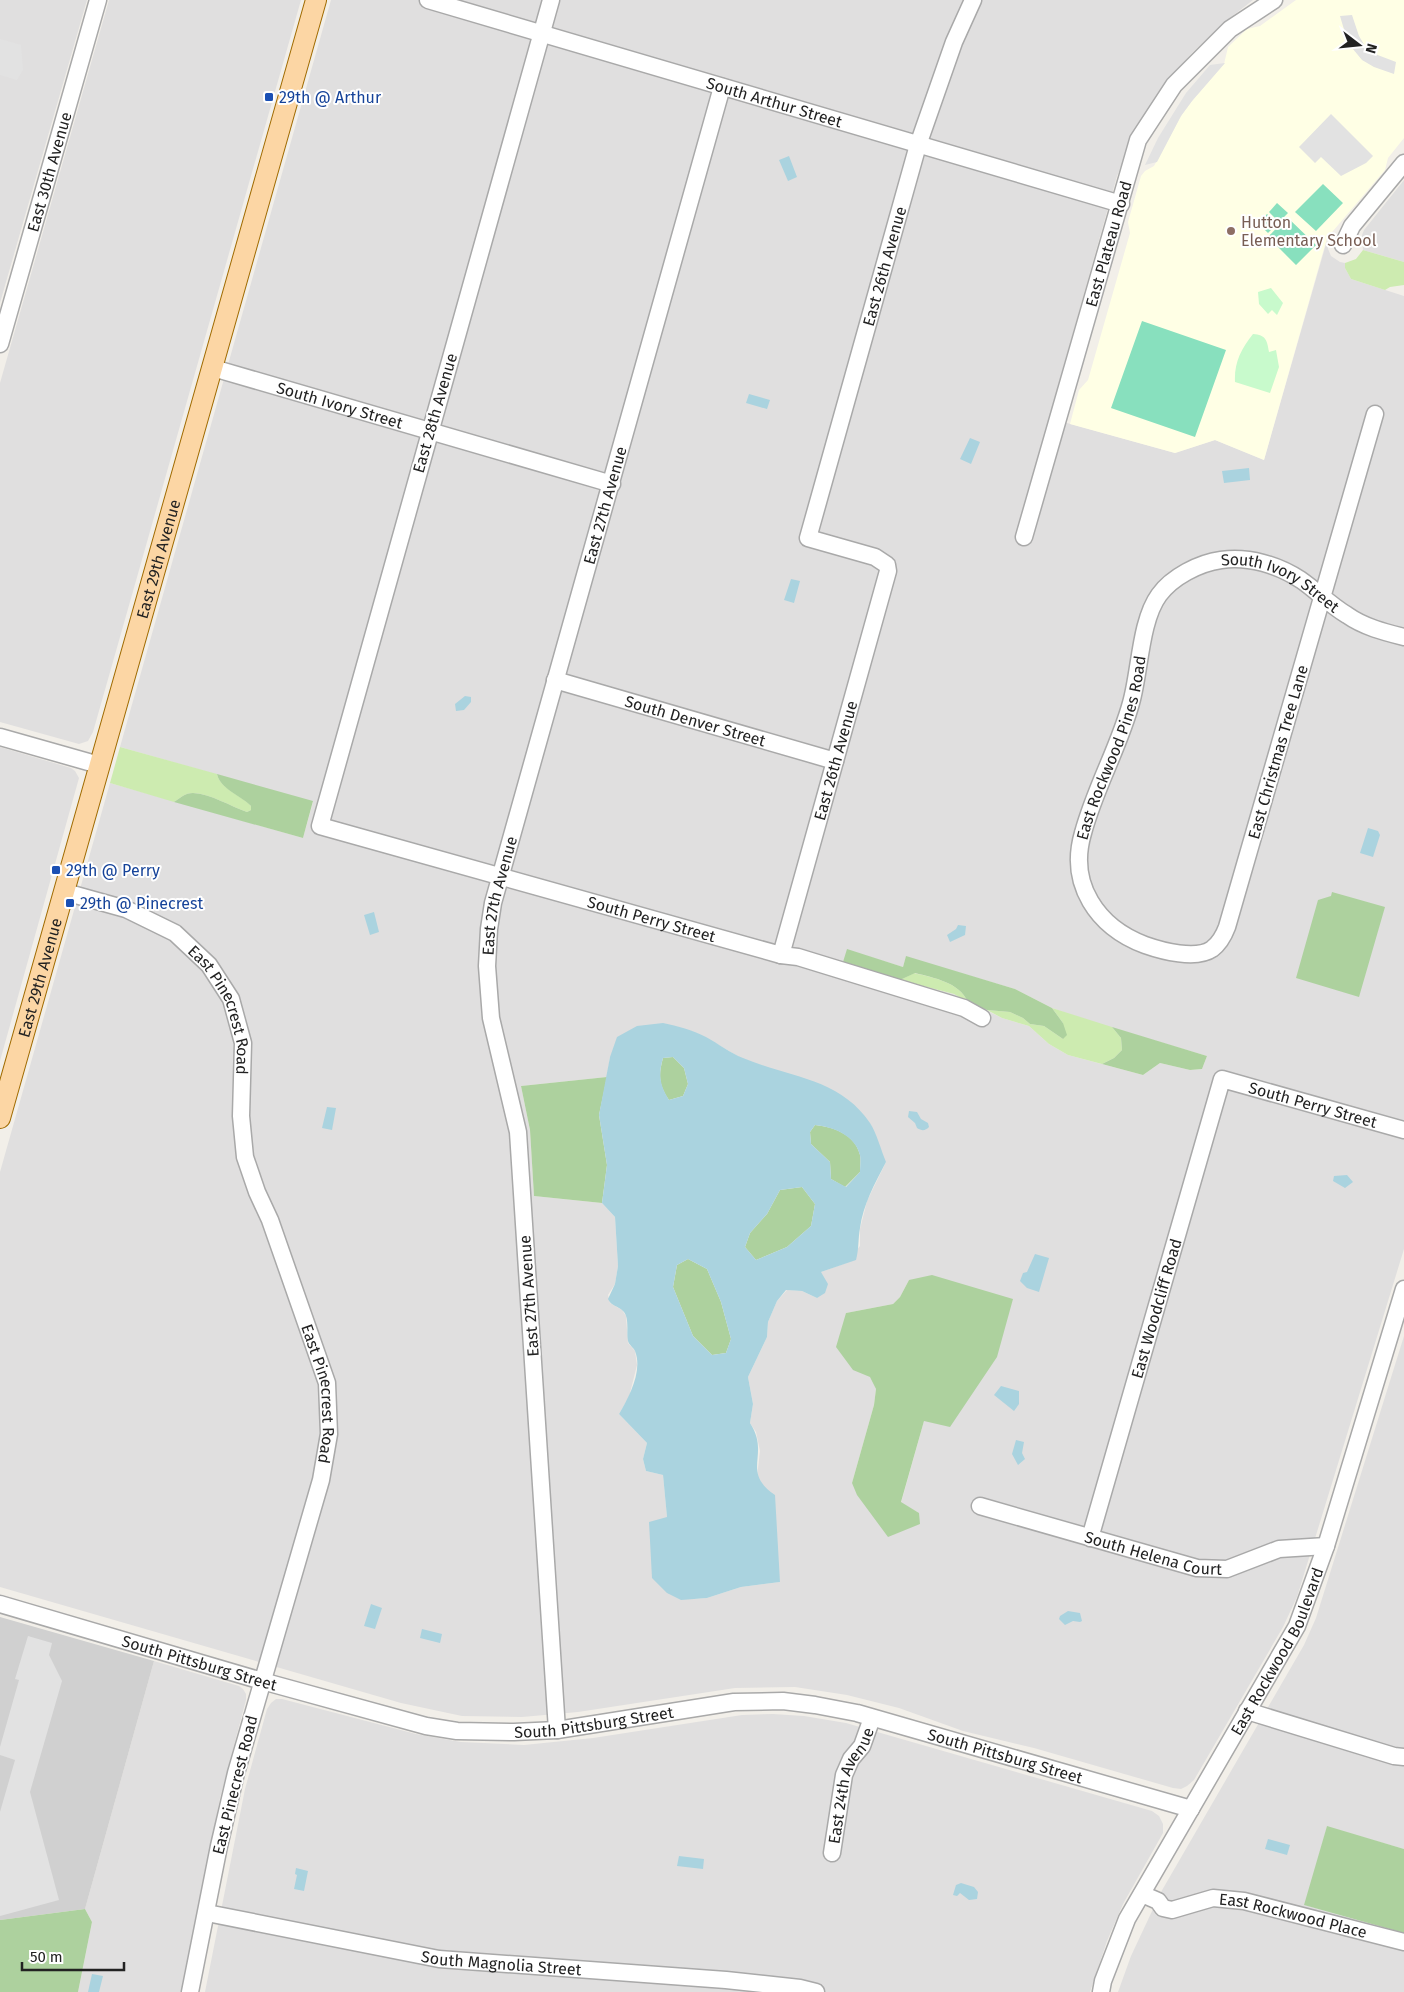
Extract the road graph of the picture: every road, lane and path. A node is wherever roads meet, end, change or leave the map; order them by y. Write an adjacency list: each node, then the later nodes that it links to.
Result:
1 (98, 0): 13 (street, East 30th Avenue)
2 (316, 0): 14 (main road, East 29th Avenue)
3 (428, 0): 7 (street, South Arthur Street)
4 (551, 0): 7 (street, East 28th Avenue)
5 (973, 0): 9 (street, East 26th Avenue)
6 (1274, 0): 11 (street, East Plateau Road)
7 (541, 34): 8 (street, South Arthur Street); 16 (street, East 28th Avenue)
8 (722, 87): 9 (street, South Arthur Street); 17 (street, East 27th Avenue)
9 (918, 145): 11 (street, South Arthur Street); 24 (street, East 26th Avenue)
10 (1404, 163): 12 (street)
11 (1121, 204): 18 (street, East Plateau Road)
12 (1343, 246)
13 (0, 344)
14 (212, 368): 16 (street, South Ivory Street); 25 (main road, East 29th Avenue)
15 (1375, 414): 20 (street, East Christmas Tree Lane)
16 (430, 430): 17 (street, South Ivory Street); 26 (street, East 28th Avenue)
17 (612, 484): 22 (street, East 27th Avenue)
18 (1024, 537)
19 (1158, 596): 20 (street, South Ivory Street); 29 (street, East Rockwood Pines Road)
20 (1322, 598): 21 (street, South Ivory Street); 29 (street, East Christmas Tree Lane)
21 (1404, 637)
22 (555, 680): 24 (street, South Denver Street); 27 (street, East 27th Avenue)
23 (0, 737): 25 (street)
24 (835, 761): 30 (street, East 26th Avenue)
25 (99, 765): 28 (main road, East 29th Avenue)
26 (320, 826): 27 (street, South Perry Street)
27 (500, 878): 30 (street, South Perry Street); 43 (street, East 27th Avenue)
28 (65, 892): 33 (main road, East 29th Avenue); 40 (street, East Pinecrest Road)
29 (1088, 900)
30 (781, 955): 31 (street, South Perry Street)
31 (982, 1018)
32 (1222, 1080): 34 (street, South Perry Street); 37 (street, East Woodcliff Road)
33 (0, 1118)
34 (1404, 1130)
35 (1404, 1289): 38 (street, East Rockwood Boulevard)
36 (980, 1506): 37 (street, South Helena Court)
37 (1090, 1538): 38 (street, South Helena Court)
38 (1326, 1546): 41 (street, East Rockwood Boulevard)
39 (0, 1604): 40 (street, South Pittsburg Street)
40 (262, 1681): 43 (street, South Pittsburg Street); 48 (street, East Pinecrest Road)
41 (1247, 1711): 44 (street); 45 (street, East Rockwood Boulevard)
42 (872, 1718): 43 (street, South Pittsburg Street); 45 (street, South Pittsburg Street); 46 (street, East 24th Avenue)
43 (557, 1730)
44 (1404, 1757)
45 (1191, 1809): 47 (street, East Rockwood Boulevard)
46 (832, 1853)
47 (1142, 1894): 49 (street, East Rockwood Place); 52 (street, East Rockwood Boulevard)
48 (206, 1913): 50 (street, South Magnolia Street); 51 (street, East Pinecrest Road)
49 (1404, 1942)
50 (805, 1991)
51 (190, 1992)
52 (1101, 1992)

